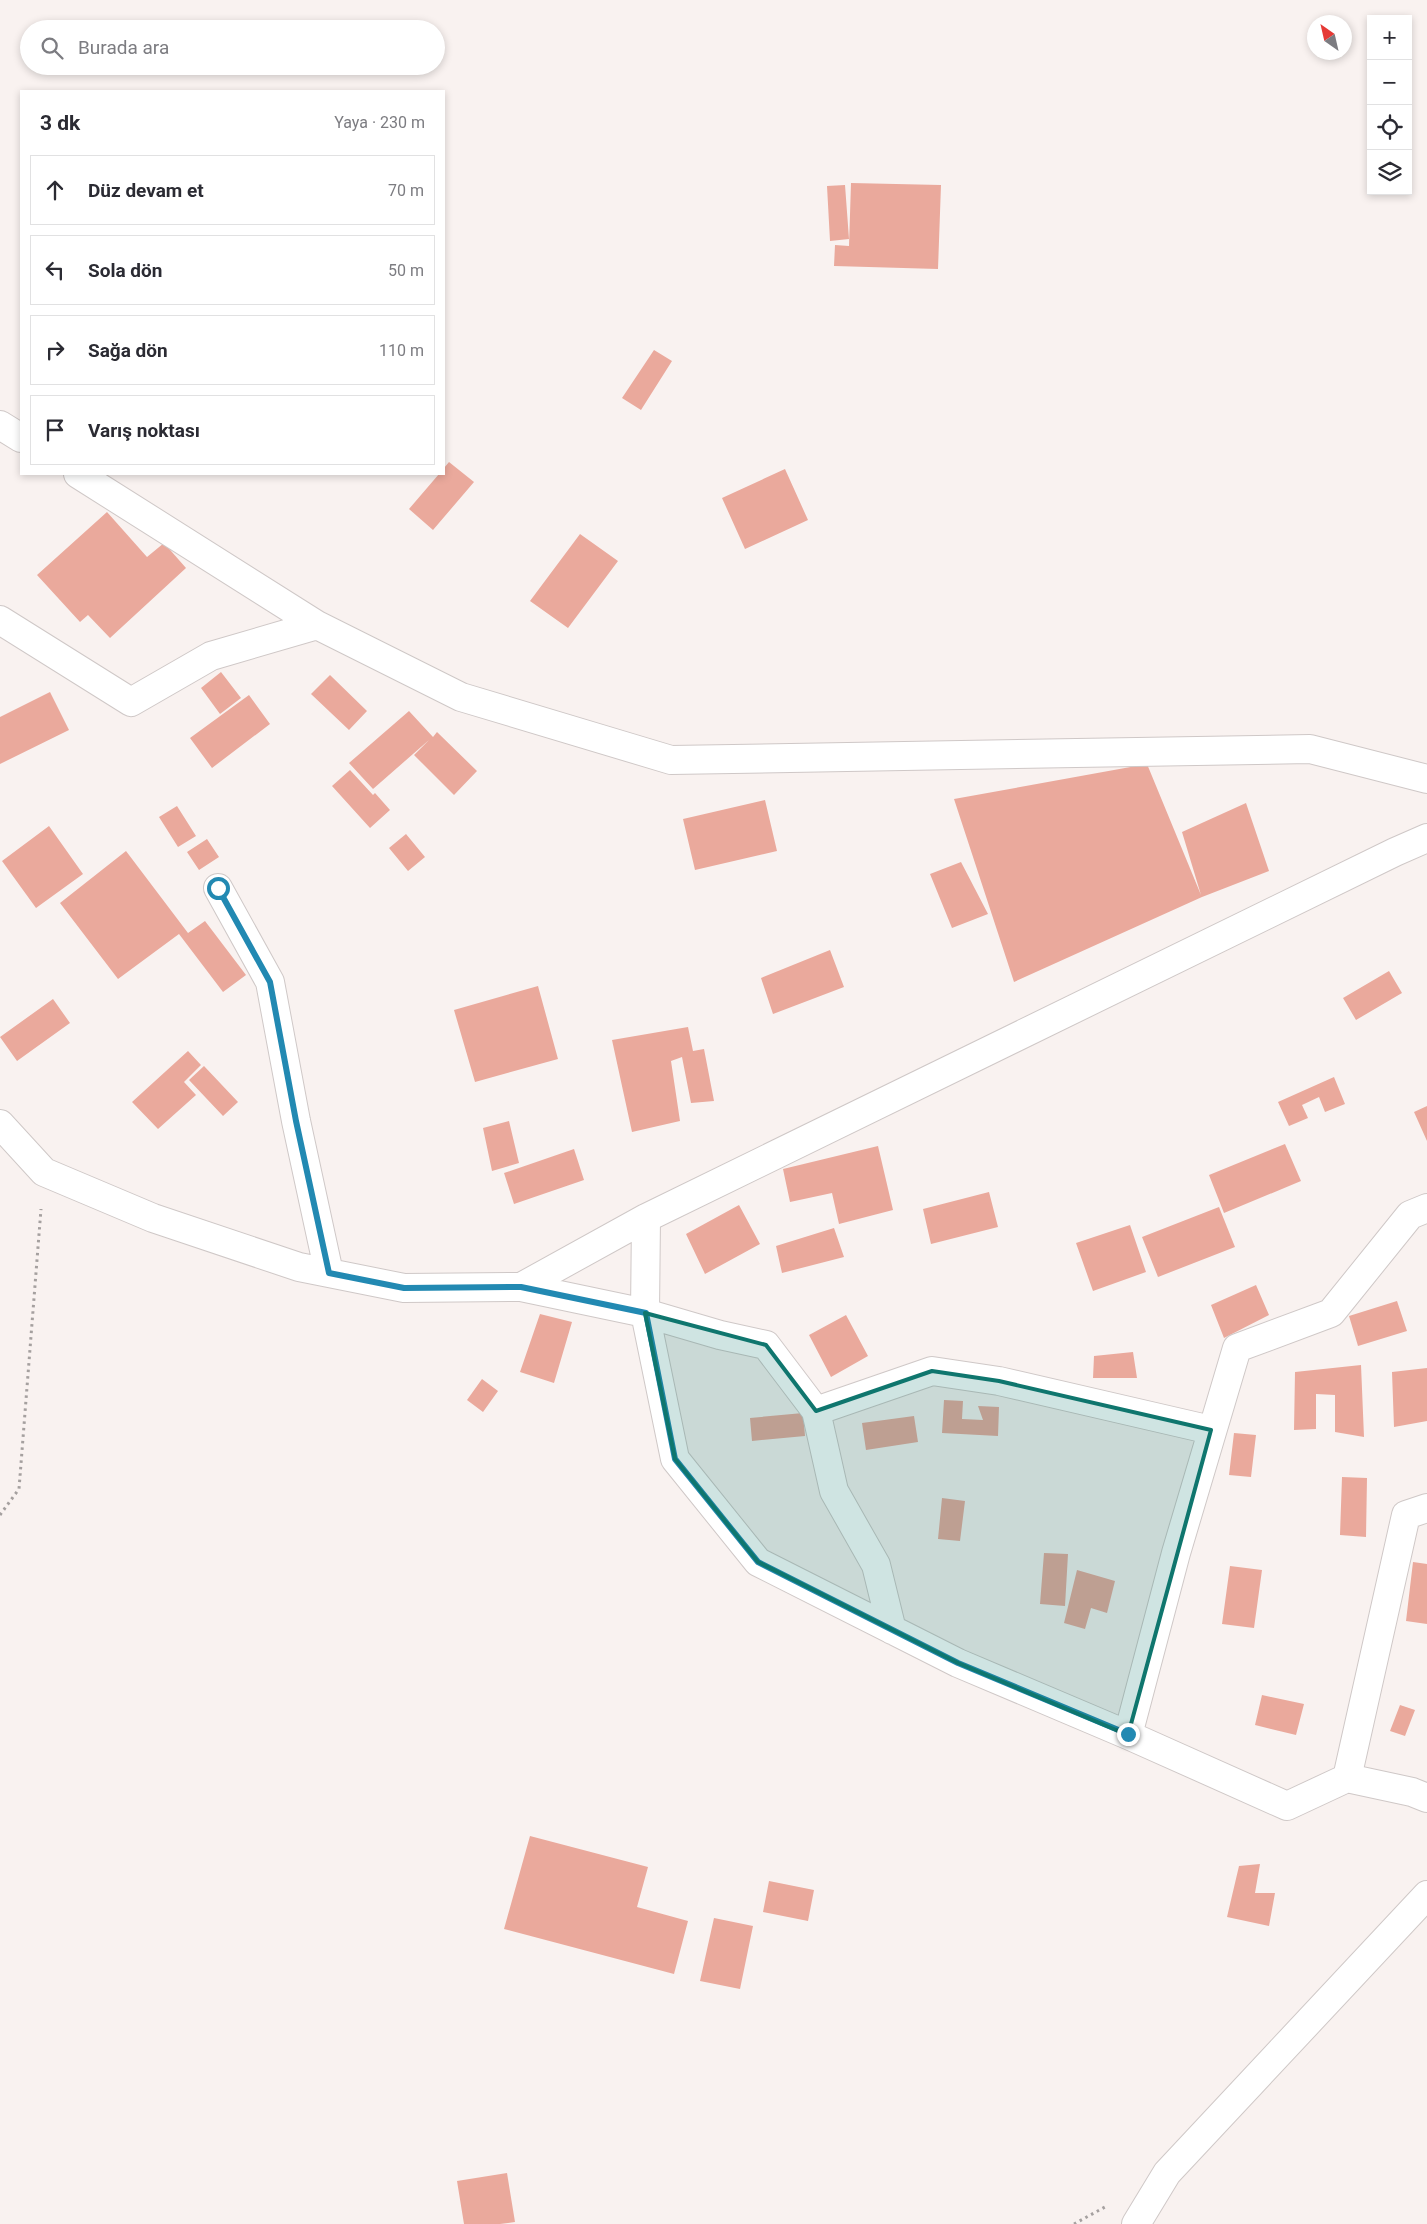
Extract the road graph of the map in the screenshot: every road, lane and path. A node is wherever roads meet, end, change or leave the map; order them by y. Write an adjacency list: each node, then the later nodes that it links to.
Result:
1 (0, 425): 2 (street)
2 (20, 437)
3 (80, 475): 5 (street)
4 (0, 620): 5 (street)
5 (317, 625): 6 (street)
6 (1427, 779)
7 (1427, 838): 12 (street)
8 (218, 888): 13 (street)
9 (0, 1124): 10 (street)
10 (44, 1172): 13 (street); 19 (path)
11 (1427, 1208): 17 (street)
12 (646, 1218): 14 (street); 15 (street)
13 (329, 1273): 14 (street)
14 (521, 1287): 15 (street)
15 (646, 1313): 16 (street); 20 (street)
16 (816, 1411): 17 (street); 20 (street)
17 (1211, 1430): 21 (street)
18 (1427, 1508): 22 (street)
19 (0, 1515)
20 (892, 1630): 21 (street)
21 (1128, 1734): 22 (street)
22 (1346, 1778): 23 (street)
23 (1427, 1798)
24 (1427, 1895): 25 (street)
25 (1136, 2224)

